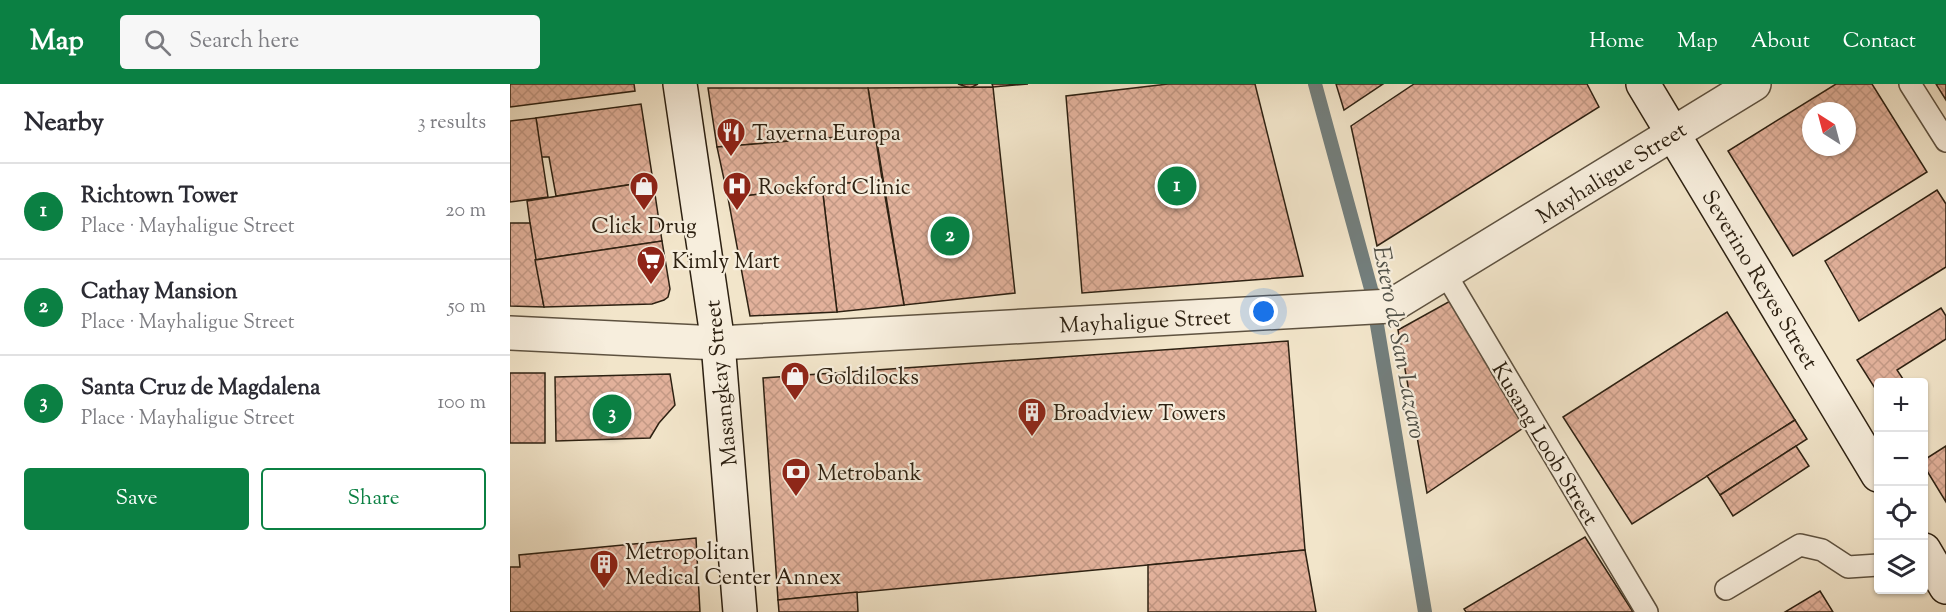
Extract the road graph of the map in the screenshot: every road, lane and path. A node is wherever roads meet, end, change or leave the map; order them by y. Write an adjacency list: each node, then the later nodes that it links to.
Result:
1 (680, 84): 9 (street, Masangkay Street)
2 (1643, 84): 5 (street, Severino Reyes Street)
3 (1754, 84): 5 (street, Mayhaligue Street)
4 (1910, 84): 6 (lane)
5 (1673, 134): 7 (street, Mayhaligue Street); 10 (street, Severino Reyes Street)
6 (1946, 141)
7 (1445, 273): 9 (street, Mayhaligue Street); 16 (lane, Kusang Loob Street)
8 (510, 333): 9 (street, Mayhaligue Street)
9 (718, 343): 15 (street, Masangkay Street)
10 (1874, 468)
11 (1928, 558): 13 (street)
12 (1874, 565): 14 (lane)
13 (1946, 587)
14 (1726, 589)
15 (740, 612)
16 (1647, 612)

